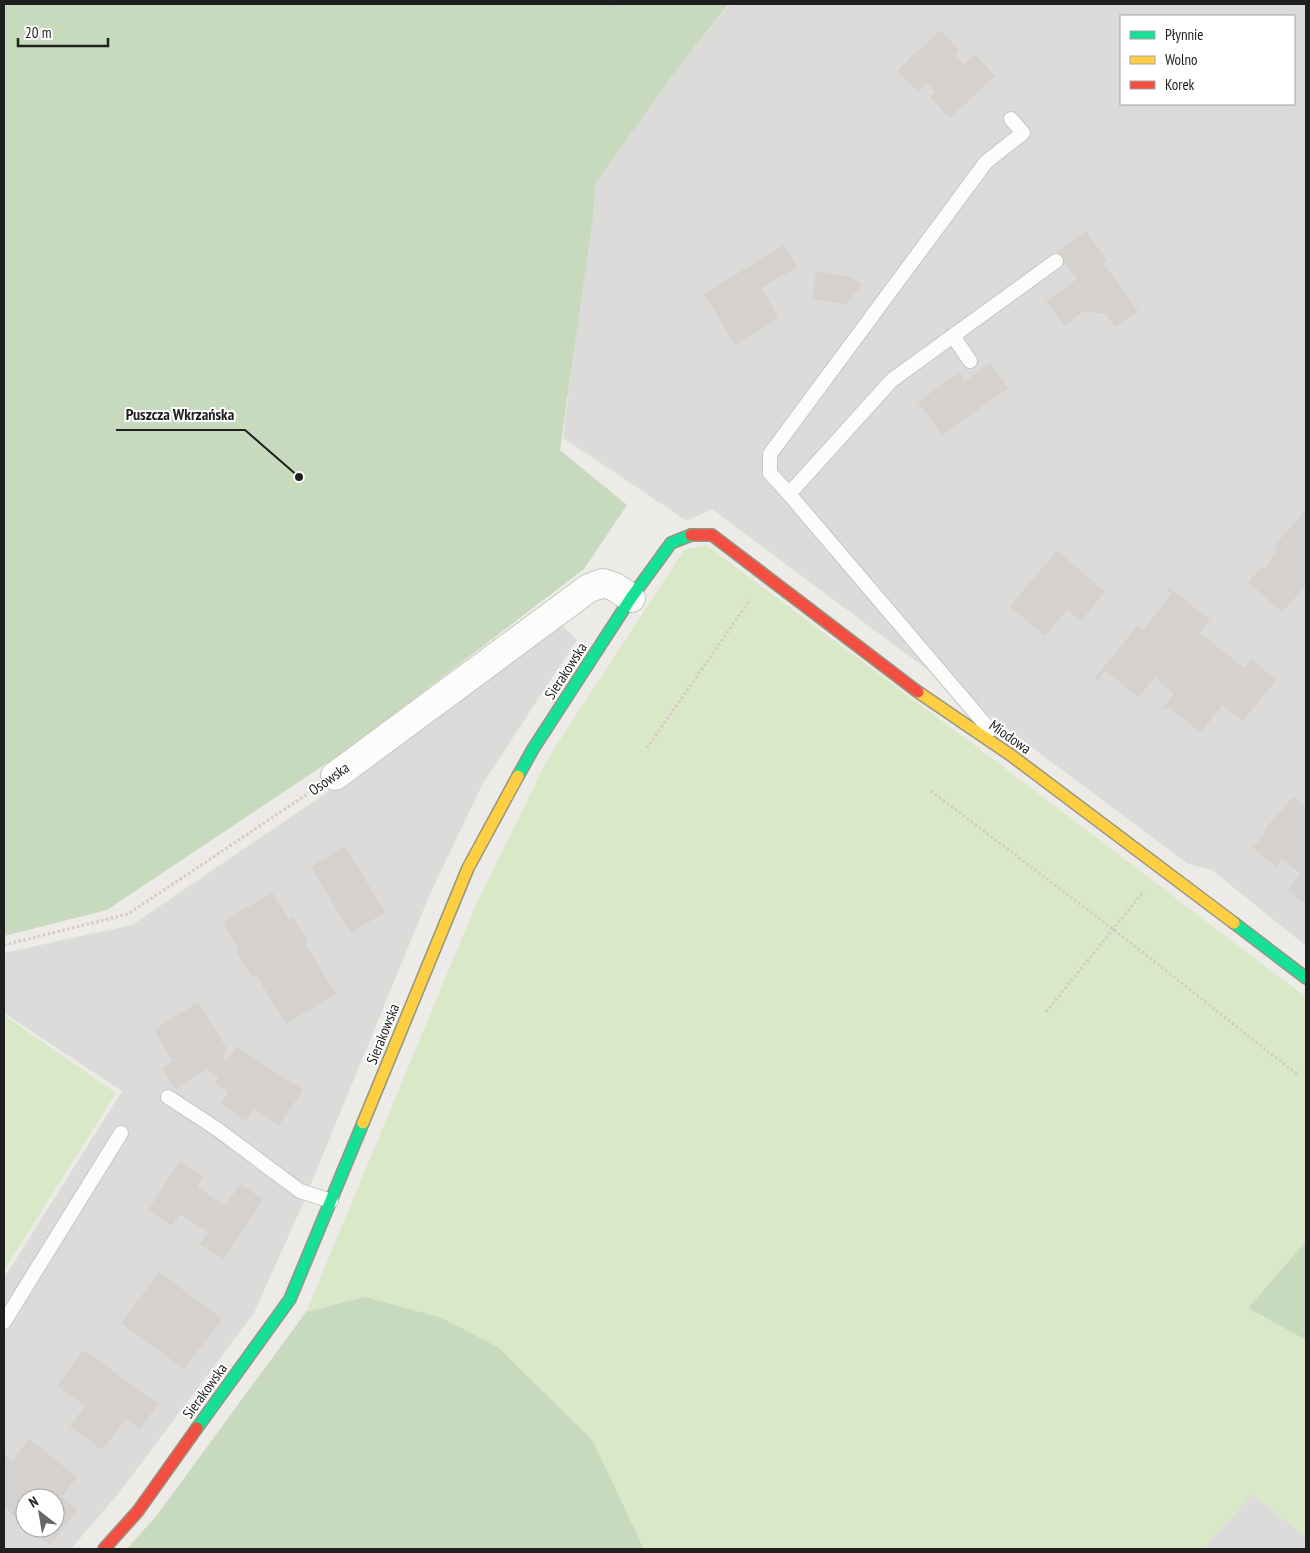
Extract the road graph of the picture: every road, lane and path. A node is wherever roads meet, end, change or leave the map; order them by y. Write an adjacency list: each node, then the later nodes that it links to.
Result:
1 (605, 4): 2 (path)
2 (618, 4)
3 (1011, 119): 7 (lane)
4 (1056, 261): 5 (lane)
5 (953, 336): 6 (lane); 7 (lane)
6 (970, 361)
7 (789, 494): 12 (lane)
8 (692, 534): 9 (street, Miodowa); 10 (street, Sierakowska)
9 (766, 577): 11 (path); 12 (street, Miodowa)
10 (631, 598): 13 (street, Osowska); 23 (street, Sierakowska)
11 (647, 748)
12 (1012, 756): 15 (street, Miodowa)
13 (335, 776): 17 (path, Osowska)
14 (931, 791): 16 (path)
15 (1162, 869): 16 (path); 18 (street, Miodowa)
16 (1113, 929): 19 (path); 20 (path)
17 (4, 945)
18 (1306, 978)
19 (1046, 1012)
20 (1298, 1075)
21 (168, 1097): 23 (lane)
22 (121, 1133): 24 (lane)
23 (331, 1201): 25 (street, Sierakowska)
24 (4, 1322)
25 (104, 1549)

